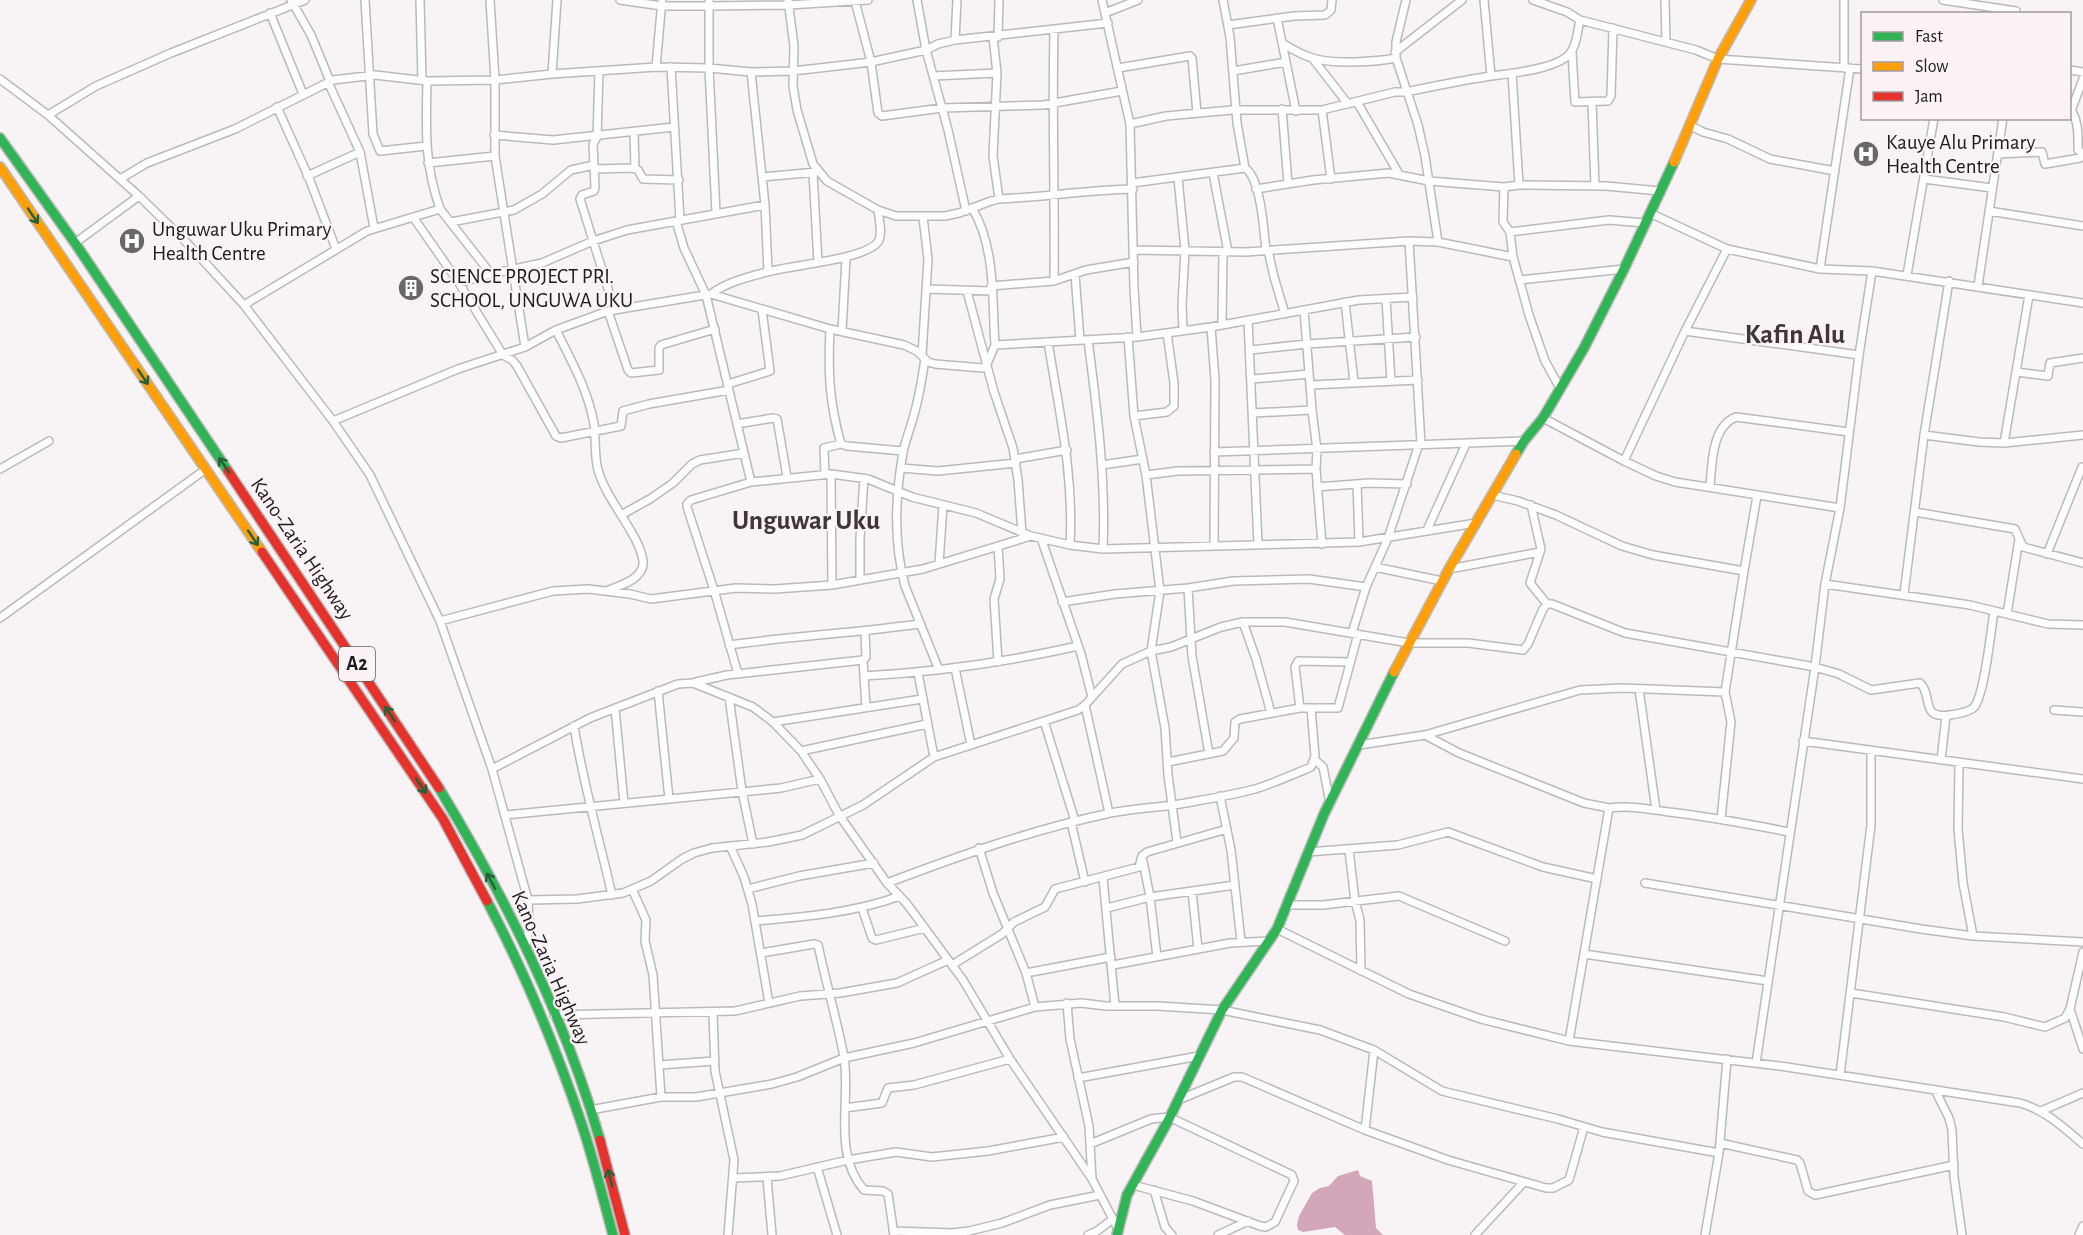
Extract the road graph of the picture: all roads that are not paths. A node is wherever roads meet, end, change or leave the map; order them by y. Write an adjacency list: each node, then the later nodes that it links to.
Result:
1 (305, 0): 25 (street)
2 (365, 0): 62 (street)
3 (420, 0): 68 (street)
4 (490, 0): 67 (street)
5 (557, 0): 61 (street)
6 (620, 0): 27 (street)
7 (868, 0): 23 (street)
8 (917, 0): 42 (street)
9 (957, 0): 39 (street)
10 (999, 0): 38 (street)
11 (1102, 0): 31 (street)
12 (1138, 0): 31 (street)
13 (1223, 0): 35 (street)
14 (1332, 0): 32 (street)
15 (1406, 0): 44 (street)
16 (1462, 0): 44 (street)
17 (1484, 0): 64 (street)
18 (1665, 0): 40 (street)
19 (1751, 0): 46 (main road)
20 (1844, 0): 53 (street)
21 (1943, 0): 29 (street)
22 (2016, 0): 29 (street)
23 (855, 1): 26 (street); 48 (street)
24 (1538, 1): 33 (street)
25 (292, 2): 30 (street); 69 (street)
26 (788, 2): 28 (street); 56 (street)
27 (662, 3): 28 (street); 49 (street)
28 (709, 3): 51 (street)
29 (2016, 12)
30 (270, 13): 72 (street); 87 (street)
31 (1105, 13): 34 (street)
32 (1277, 18): 35 (street); 41 (street)
33 (1580, 20): 36 (street); 43 (street)
34 (1108, 23): 37 (street); 52 (street)
35 (1228, 25): 57 (street)
36 (1613, 28): 40 (street); 75 (street)
37 (1054, 30): 38 (street); 73 (street)
38 (996, 37): 39 (street); 59 (street)
39 (955, 40): 42 (street)
40 (1666, 42): 46 (street)
41 (1282, 43): 45 (street); 47 (street)
42 (926, 50): 48 (street); 63 (street)
43 (1572, 52): 60 (street); 75 (street)
44 (1395, 55): 45 (street); 71 (street)
45 (1313, 59): 76 (street)
46 (1718, 59): 53 (street); 91 (main road)
47 (1286, 62): 57 (street); 84 (street)
48 (871, 63): 56 (street); 79 (street)
49 (656, 67): 50 (street); 55 (street)
50 (671, 67): 51 (street); 92 (street)
51 (709, 68): 58 (street); 136 (street)
52 (1118, 68): 70 (street); 86 (street)
53 (1847, 68): 54 (street); 107 (street)
54 (1861, 69)
55 (599, 71): 61 (street); 95 (street)
56 (793, 71): 58 (street); 108 (street)
57 (1233, 71): 82 (street)
58 (751, 72): 112 (street)
59 (997, 73): 63 (street); 77 (street)
60 (1512, 73): 64 (street); 120 (street)
61 (552, 74): 67 (street)
62 (368, 76): 68 (street); 69 (street); 97 (street)
63 (933, 76): 79 (street)
64 (1491, 76): 71 (street)
65 (0, 79): 87 (street)
66 (2083, 79): 80 (street)
67 (495, 80): 68 (street); 94 (street)
68 (424, 81): 97 (street)
69 (329, 82): 72 (street); 98 (street)
70 (1122, 91): 73 (street); 90 (street)
71 (1406, 92): 74 (street); 118 (street)
72 (303, 94): 78 (street)
73 (1052, 102): 77 (street); 128 (street)
74 (1356, 102): 76 (street); 110 (street)
75 (1592, 102): 122 (street)
76 (1348, 104): 83 (street)
77 (995, 105): 79 (street); 129 (street)
78 (277, 107): 111 (street); 115 (street)
79 (942, 108): 133 (street)
80 (2071, 108)
81 (1282, 109): 82 (street); 84 (street); 119 (street)
82 (1237, 110): 86 (street); 105 (street)
83 (1322, 110): 84 (street); 114 (street)
84 (1296, 111)
85 (2071, 112): 100 (street)
86 (1197, 113): 90 (street)
87 (48, 115): 115 (street)
88 (1934, 120): 116 (street)
89 (2003, 120): 99 (street)
90 (1130, 124): 121 (street)
91 (1691, 126): 107 (street); 126 (main road)
92 (674, 127): 93 (street); 117 (street)
93 (634, 133): 95 (street); 106 (street)
94 (494, 135): 95 (street); 101 (street)
95 (597, 136): 104 (street)
96 (0, 138): 149 (main road, Kano-Zaria Highway / A2)
97 (426, 146): 102 (street)
98 (360, 152): 111 (street); 144 (street)
99 (1998, 154): 100 (street); 124 (street)
100 (2083, 154)
101 (495, 156): 102 (street); 135 (street)
102 (428, 163): 131 (street)
103 (0, 167): 251 (main road, Kano-Zaria Highway / A2, one-way to 251)
104 (594, 167): 106 (street); 135 (street); 146 (street)
105 (1245, 168): 109 (street); 125 (street)
106 (635, 169): 117 (street)
107 (1834, 171): 161 (street)
108 (816, 172): 112 (street); 132 (street); 158 (street)
109 (1213, 173): 113 (street); 155 (street)
110 (1399, 174): 114 (street); 118 (street)
111 (307, 176): 150 (street)
112 (762, 177): 130 (street)
113 (1178, 178): 121 (street); 153 (street)
114 (1331, 178): 119 (street)
115 (120, 179): 127 (street)
116 (1924, 179): 124 (street); 167 (street)
117 (679, 180): 140 (street)
118 (1429, 181): 123 (street); 148 (street)
119 (1288, 184): 125 (street)
120 (1519, 185): 122 (street); 123 (street)
121 (1132, 186): 128 (street); 152 (street)
122 (1595, 186): 126 (street)
123 (1504, 187): 145 (street)
124 (1992, 188): 134 (street)
125 (1256, 189): 154 (street)
126 (1660, 191): 137 (main road)
127 (139, 196): 149 (street); 182 (street)
128 (1055, 196): 129 (street); 169 (street)
129 (999, 199): 133 (street)
130 (765, 205): 136 (street); 163 (street)
131 (440, 209): 138 (street); 141 (street)
132 (878, 210): 139 (street); 157 (street)
133 (969, 210): 139 (street); 173 (street)
134 (1989, 211): 143 (street); 172 (street)
135 (504, 213): 141 (street); 162 (street)
136 (716, 213): 140 (street)
137 (1650, 213): 142 (main road); 151 (street)
138 (413, 217): 144 (street); 171 (street)
139 (923, 217): 174 (street)
140 (678, 220): 146 (street); 176 (street)
141 (451, 222): 165 (street)
142 (1645, 223): 145 (street); 160 (main road)
143 (2083, 226)
144 (374, 228): 150 (street)
145 (1510, 232): 156 (street)
146 (593, 241): 162 (street); 183 (street)
147 (1409, 241): 148 (street); 154 (street); 178 (street)
148 (1438, 242): 156 (street)
149 (75, 243): 418 (main road, Kano-Zaria Highway / A2, one-way to 149)
150 (336, 249): 182 (street)
151 (1727, 249): 161 (street); 195 (street)
152 (1134, 250): 153 (street); 159 (street)
153 (1185, 250): 155 (street); 193 (street)
154 (1267, 250): 155 (street); 186 (street)
155 (1225, 252): 188 (street)
156 (1513, 257): 168 (street)
157 (846, 258): 158 (street); 194 (street)
158 (818, 262): 163 (street)
159 (1134, 262): 166 (street); 198 (street)
160 (1624, 268): 168 (street); 221 (main road)
161 (1820, 269): 164 (street)
162 (513, 270): 165 (street); 206 (street)
163 (768, 271): 176 (street)
164 (1872, 271): 167 (street); 209 (street)
165 (491, 274): 171 (street)
166 (1075, 274): 169 (street); 201 (street)
167 (1907, 275): 170 (street)
168 (1520, 280): 221 (street)
169 (1054, 281): 173 (street)
170 (1949, 281): 172 (street); 230 (street)
171 (459, 283): 208 (street)
172 (1978, 286): 177 (street)
173 (991, 289): 175 (street); 205 (street)
174 (927, 290): 175 (street); 210 (street)
175 (967, 291): 212 (street)
176 (709, 294): 183 (street); 184 (street); 190 (street)
177 (2030, 295): 181 (street); 213 (street)
178 (1413, 297): 179 (street); 199 (street)
179 (1386, 299): 180 (street); 200 (street)
180 (1345, 302): 185 (street); 202 (street)
181 (2083, 303)
182 (244, 305): 226 (street)
183 (611, 310): 190 (street); 192 (street)
184 (762, 310): 191 (street); 220 (street)
185 (1304, 310): 186 (street); 204 (street)
186 (1285, 314): 187 (street)
187 (1248, 320): 188 (street); 207 (street)
188 (1222, 324): 189 (street)
189 (1211, 327): 193 (street); 241 (street)
190 (715, 329): 220 (street)
191 (830, 329): 194 (street); 235 (street)
192 (556, 330): 206 (street); 228 (street)
193 (1183, 330): 196 (street)
194 (842, 331): 210 (street)
195 (1685, 331): 209 (street); 246 (street)
196 (1167, 333): 198 (street); 224 (street)
197 (1128, 337): 198 (street); 201 (street); 224 (street)
198 (1137, 337)
199 (1416, 337): 200 (street); 216 (street)
200 (1389, 339): 202 (street); 217 (street)
201 (1084, 340): 203 (street); 247 (street)
202 (1349, 341): 204 (street); 218 (street)
203 (1048, 342): 205 (street); 238 (street)
204 (1307, 344): 207 (street); 214 (street)
205 (995, 345): 212 (street)
206 (525, 347): 208 (street)
207 (1250, 350): 215 (street)
208 (504, 355): 226 (street); 228 (street)
209 (1859, 355): 229 (street)
210 (924, 357): 212 (street); 240 (street)
211 (2083, 358): 213 (street)
212 (987, 364): 245 (street)
213 (2016, 372): 234 (street)
214 (1309, 374): 215 (street); 219 (street)
215 (1252, 379): 223 (street)
216 (1418, 380): 217 (street); 236 (street)
217 (1391, 381): 218 (street)
218 (1354, 382): 219 (street)
219 (1310, 385): 222 (street)
220 (728, 387): 227 (street); 228 (street)
221 (1560, 388): 225 (main road)
222 (1312, 410): 223 (street); 239 (street)
223 (1253, 413): 242 (street)
224 (1134, 416): 244 (street)
225 (1543, 418): 233 (main road); 246 (street)
226 (333, 421): 310 (street)
227 (737, 424): 243 (street); 257 (street)
228 (594, 432): 271 (street)
229 (1849, 432): 263 (street); 269 (street)
230 (1924, 435): 234 (street); 270 (street)
231 (2083, 435): 234 (street)
232 (49, 441): 250 (street)
233 (1524, 441): 237 (street); 265 (main road)
234 (2004, 443)
235 (841, 444): 240 (street); 255 (street)
236 (1420, 444): 237 (street); 239 (street); 261 (street)
237 (1466, 444): 273 (street)
238 (1067, 450): 245 (street); 282 (street)
239 (1317, 450): 242 (street); 252 (street)
240 (903, 451): 249 (street)
241 (1214, 452): 242 (street); 253 (street)
242 (1254, 452): 254 (street)
243 (744, 453): 259 (street); 271 (street)
244 (1143, 459): 247 (street); 256 (street)
245 (1015, 461): 249 (street); 274 (street)
246 (1624, 461): 263 (street)
247 (1102, 465): 285 (street)
248 (2082, 467): 288 (street)
249 (901, 468): 264 (street)
250 (0, 469)
251 (206, 469): 309 (street); 485 (main road, Kano-Zaria Highway / A2, one-way to 485)
252 (1316, 469): 254 (street); 262 (street)
253 (1214, 470): 254 (street); 256 (street); 283 (street)
254 (1255, 471): 280 (street)
255 (828, 474): 257 (street); 258 (street); 298 (street)
256 (1146, 475): 286 (street)
257 (787, 477): 259 (street)
258 (864, 478): 264 (street); 295 (street)
259 (751, 482): 301 (street)
260 (1357, 484): 261 (street); 262 (street); 279 (street)
261 (1407, 484): 277 (street)
262 (1317, 487): 281 (street)
263 (1710, 487): 266 (street)
264 (898, 491): 267 (street); 294 (street)
265 (1492, 495): 268 (street); 272 (main road)
266 (1757, 496): 269 (street); 293 (street)
267 (943, 505): 274 (street); 290 (street)
268 (1531, 506): 287 (street); 293 (street)
269 (1840, 508): 297 (street)
270 (1914, 512): 278 (street); 304 (street)
271 (621, 515): 302 (street)
272 (1476, 523): 273 (street); 292 (main road)
273 (1427, 530): 277 (street)
274 (1022, 533): 275 (street)
275 (1031, 536): 276 (street); 284 (street)
276 (1041, 538): 282 (street); 305 (street)
277 (1388, 538): 279 (street); 291 (street)
278 (2019, 539): 288 (street); 308 (street)
279 (1359, 542): 281 (street)
280 (1258, 544): 281 (street); 283 (street)
281 (1322, 544)
282 (1070, 545): 285 (street)
283 (1214, 545): 286 (street)
284 (998, 546): 290 (street); 323 (street)
285 (1103, 549): 286 (street)
286 (1156, 549): 303 (street)
287 (1540, 552): 292 (street); 306 (street)
288 (2048, 555): 289 (street)
289 (2083, 563)
290 (939, 564): 294 (street)
291 (1375, 567): 296 (street); 299 (street)
292 (1449, 569): 296 (main road)
293 (1744, 571): 321 (street)
294 (901, 572): 295 (street); 312 (street)
295 (860, 580): 298 (street)
296 (1442, 581): 317 (main road)
297 (1825, 584): 304 (street); 325 (street)
298 (832, 585): 301 (street)
299 (1366, 587): 300 (street); 315 (street)
300 (1188, 588): 303 (street); 316 (street)
301 (714, 590): 302 (street); 318 (street)
302 (606, 591): 310 (street)
303 (1160, 591): 305 (street); 320 (street)
304 (1904, 594): 307 (street)
305 (1062, 602): 319 (street)
306 (1546, 604): 317 (street); 321 (street)
307 (1994, 611): 308 (street); 346 (street)
308 (2007, 614): 313 (street)
309 (0, 618)
310 (440, 621): 363 (street)
311 (1243, 622): 315 (street); 316 (street); 345 (street)
312 (919, 624): 314 (street); 327 (street)
313 (2083, 625)
314 (865, 632): 318 (street); 322 (street)
315 (1355, 634): 317 (street); 324 (street)
316 (1190, 641): 320 (street); 357 (street)
317 (1409, 643): 354 (main road)
318 (729, 645): 329 (street)
319 (1078, 646): 323 (street); 336 (street)
320 (1151, 651): 336 (street); 361 (street)
321 (1732, 652): 325 (street); 334 (street)
322 (863, 660): 329 (street); 330 (street)
323 (998, 662): 326 (street)
324 (1350, 663): 341 (street); 342 (street)
325 (1815, 667): 346 (street); 352 (street)
326 (955, 668): 327 (street); 353 (street)
327 (939, 670): 328 (street)
328 (918, 673): 330 (street); 337 (street)
329 (738, 674): 331 (street)
330 (864, 676): 339 (street)
331 (693, 683): 333 (street); 335 (street)
332 (1639, 689): 334 (street); 351 (street); 374 (street)
333 (658, 691): 340 (street); 368 (street)
334 (1725, 692): 378 (street)
335 (729, 697): 348 (street); 366 (street)
336 (1092, 697): 338 (street)
337 (922, 699): 339 (street); 349 (street)
338 (1085, 705): 347 (street); 375 (street)
339 (866, 707): 348 (street)
340 (615, 708): 350 (street); 370 (street)
341 (1300, 708): 342 (street); 345 (street)
342 (1311, 708): 359 (street)
343 (2054, 710): 344 (street)
344 (2083, 712)
345 (1271, 713): 357 (street)
346 (1946, 716): 360 (street)
347 (1044, 721): 353 (street); 379 (street)
348 (773, 722): 356 (street)
349 (927, 724): 356 (street); 358 (street)
350 (574, 726): 363 (street); 371 (street)
351 (1425, 735): 354 (street); 373 (street)
352 (1803, 741): 355 (street); 381 (street)
353 (970, 745): 358 (street)
354 (1359, 745): 369 (main road)
355 (1871, 750): 360 (street); 408 (street)
356 (801, 751): 364 (street)
357 (1209, 754): 361 (street)
358 (934, 757): 377 (street)
359 (1315, 760): 367 (street); 369 (street)
360 (1941, 760): 362 (street)
361 (1168, 762): 372 (street)
362 (1959, 763): 365 (street); 413 (street)
363 (492, 769): 376 (street)
364 (820, 779): 366 (street); 377 (street)
365 (2083, 779)
366 (742, 791): 368 (street); 383 (street)
367 (1220, 796): 372 (street); 380 (street)
368 (669, 799): 370 (street)
369 (1330, 802): 387 (main road)
370 (624, 803): 371 (street)
371 (592, 805): 376 (street); 399 (street)
372 (1172, 805): 375 (street); 382 (street)
373 (1609, 808): 374 (street); 391 (street)
374 (1656, 810): 378 (street)
375 (1109, 813): 379 (street)
376 (506, 815): 402 (street)
377 (839, 815): 383 (street); 389 (street)
378 (1721, 819): 381 (street)
379 (1073, 821): 385 (street); 393 (street)
380 (1227, 829): 382 (street); 395 (street)
381 (1790, 832): 405 (street)
382 (1177, 842): 388 (street)
383 (753, 844): 384 (street)
384 (730, 846): 396 (street); 397 (street)
385 (979, 848): 392 (street); 411 (street)
386 (1349, 850): 387 (street); 391 (street); 403 (street)
387 (1308, 852): 404 (main road)
388 (1142, 856): 390 (street); 401 (street)
389 (874, 863): 392 (street); 396 (street)
390 (1103, 878): 393 (street); 407 (street)
391 (1597, 879): 422 (street)
392 (888, 882): 400 (street)
393 (1085, 882): 411 (street)
394 (1645, 883): 405 (street)
395 (1235, 885): 398 (street); 414 (street)
396 (748, 889): 409 (street)
397 (632, 890): 399 (street); 438 (street)
398 (1192, 891): 401 (street); 419 (street)
399 (612, 894): 402 (street)
400 (900, 896): 406 (street); 410 (street)
401 (1150, 897): 407 (street); 423 (street)
402 (528, 900): 418 (street)
403 (1355, 901): 404 (street); 416 (street); 426 (street)
404 (1286, 905): 412 (main road)
405 (1779, 905): 408 (street); 428 (street)
406 (862, 908): 409 (street); 410 (street)
407 (1107, 908): 424 (street)
408 (1859, 918): 413 (street); 429 (street)
409 (755, 921): 421 (street)
410 (924, 928): 425 (street)
411 (1009, 928): 425 (street); 427 (street)
412 (1277, 929): 415 (main road); 426 (street)
413 (1973, 936): 417 (street)
414 (1241, 941): 415 (street); 419 (street)
415 (1269, 941): 436 (main road)
416 (1505, 941)
417 (2083, 942)
418 (525, 947): 439 (main road, Kano-Zaria Highway / A2)
419 (1198, 949): 423 (street)
420 (2083, 952): 435 (street)
421 (761, 953): 430 (street); 431 (street)
422 (1584, 954): 428 (street); 441 (street)
423 (1157, 957): 424 (street)
424 (1112, 961): 427 (street); 433 (street)
425 (950, 962): 430 (street); 440 (street)
426 (1361, 971): 441 (street)
427 (1026, 973): 434 (street)
428 (1768, 981): 449 (street)
429 (1851, 993): 435 (street); 451 (street)
430 (828, 994): 431 (street); 445 (street)
431 (769, 1003): 437 (street)
432 (1067, 1003): 433 (street); 434 (street); 452 (street)
433 (1115, 1006): 436 (street)
434 (1035, 1007): 440 (street)
435 (2070, 1009): 442 (street)
436 (1222, 1010): 443 (street); 444 (main road)
437 (713, 1013): 438 (street); 448 (street)
438 (657, 1014): 439 (street); 450 (street)
439 (554, 1015): 459 (main road, Kano-Zaria Highway / A2)
440 (988, 1020): 445 (street); 446 (street)
441 (1569, 1041): 447 (street)
442 (2083, 1049)
443 (1374, 1050): 462 (street); 463 (street)
444 (1199, 1056): 452 (street); 457 (main road)
445 (844, 1058): 455 (street); 458 (street)
446 (1010, 1059): 458 (street); 464 (street)
447 (1727, 1059): 449 (street); 465 (street)
448 (714, 1061): 450 (street); 455 (street)
449 (1756, 1063): 451 (street)
450 (660, 1065): 456 (street)
451 (1840, 1075): 453 (street)
452 (1078, 1078): 466 (street)
453 (1935, 1090): 460 (street); 470 (street)
454 (2083, 1093): 460 (street)
455 (720, 1094): 456 (street); 472 (street)
456 (661, 1097): 459 (street)
457 (1178, 1100): 461 (main road); 463 (street)
458 (845, 1108): 469 (street)
459 (590, 1110): 486 (main road, Kano-Zaria Highway / A2, one-way to 459)
460 (2041, 1111): 467 (street)
461 (1169, 1117): 466 (street); 476 (main road); 480 (street)
462 (1584, 1126): 468 (street); 475 (street)
463 (1365, 1130): 475 (street)
464 (1064, 1137): 469 (street); 474 (street)
465 (1720, 1143): 468 (street); 470 (street)
466 (1089, 1144): 474 (street)
467 (2083, 1144)
468 (1719, 1153): 494 (street)
469 (848, 1160): 471 (street); 483 (street)
470 (1954, 1165): 495 (street)
471 (817, 1167): 473 (street); 489 (street)
472 (734, 1178): 473 (street); 487 (street)
473 (768, 1178): 488 (street)
474 (1092, 1179): 478 (street)
475 (1524, 1182): 493 (street)
476 (1133, 1185): 477 (street); 482 (main road)
477 (1154, 1190): 480 (street); 491 (street)
478 (1100, 1195): 479 (street); 484 (street)
479 (1113, 1219): 482 (street); 490 (street)
480 (1248, 1221): 492 (street)
481 (2083, 1226): 496 (street)
482 (1118, 1232)
483 (894, 1233): 484 (street)
484 (952, 1234)
485 (613, 1235)
486 (625, 1235)
487 (728, 1235)
488 (772, 1235)
489 (837, 1235)
490 (1088, 1235)
491 (1172, 1235)
492 (1218, 1235)
493 (1475, 1235)
494 (1705, 1235)
495 (1962, 1235)
496 (2079, 1235)

